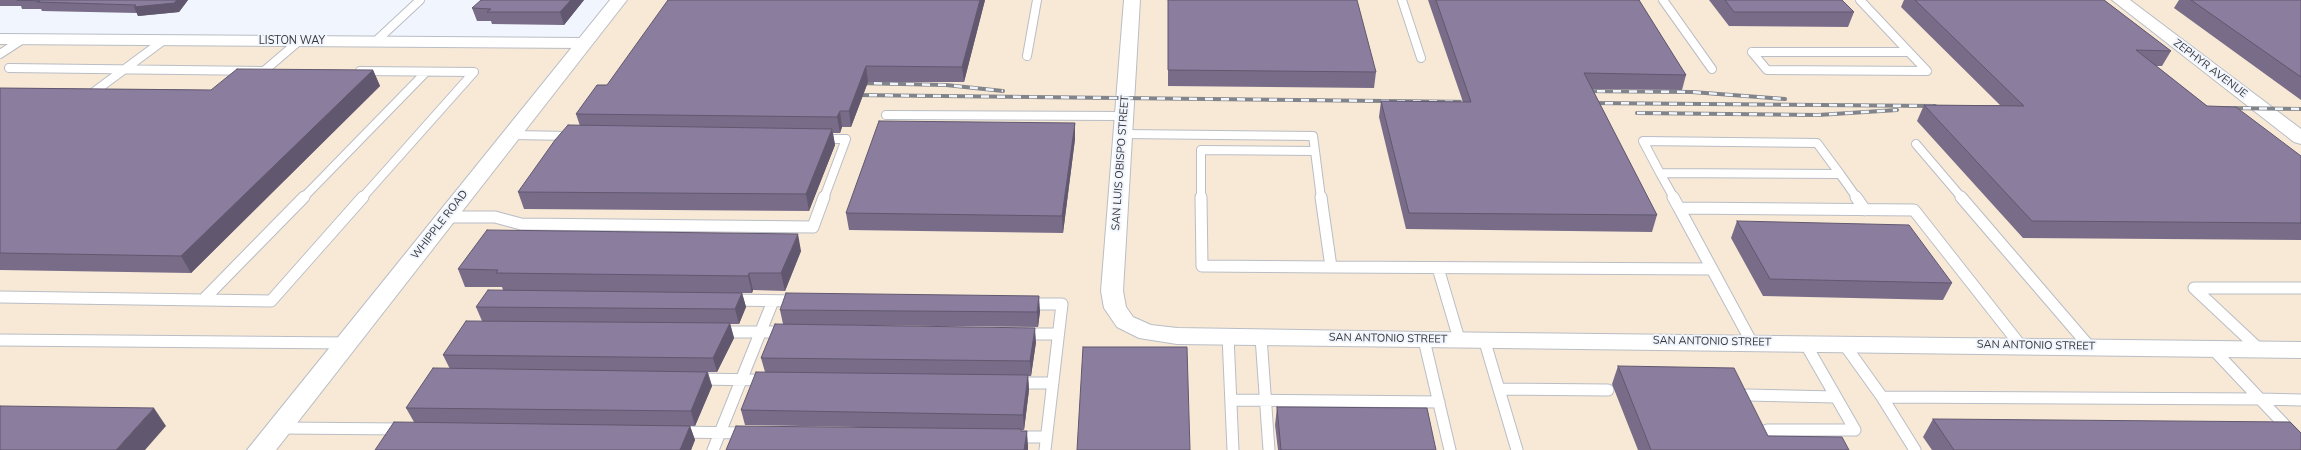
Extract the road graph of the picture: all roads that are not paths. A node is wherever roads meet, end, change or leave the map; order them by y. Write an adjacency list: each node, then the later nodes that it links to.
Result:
1 (420, 0): 13 (lane)
2 (618, 0): 14 (main road, WHIPPLE ROAD)
3 (1037, 0): 17 (lane)
4 (1132, 0): 28 (street, SAN LUIS OBISPO STREET)
5 (1402, 0): 18 (lane)
6 (1663, 0): 21 (lane)
7 (1860, 0): 15 (lane)
8 (2120, 0): 31 (street, ZEPHYR AVENUE)
9 (0, 39): 10 (street, LISTON WAY)
10 (23, 39): 11 (street, LISTON WAY); 16 (lane)
11 (164, 40): 12 (street, LISTON WAY); 20 (lane)
12 (299, 41): 13 (street, LISTON WAY); 22 (lane)
13 (376, 42): 14 (street, LISTON WAY)
14 (583, 43): 29 (main road, WHIPPLE ROAD)
15 (1909, 52): 15 (lane)
16 (0, 54)
17 (1027, 56)
18 (1421, 58)
19 (9, 68): 20 (lane)
20 (125, 69): 22 (lane); 26 (lane)
21 (1712, 69)
22 (264, 71): 23 (lane)
23 (278, 71)
24 (350, 71): 25 (lane)
25 (426, 72): 45 (lane); 45 (lane)
26 (85, 98)
27 (886, 115): 28 (lane)
28 (1124, 125): 34 (lane); 50 (street, SAN LUIS OBISPO STREET)
29 (511, 135): 30 (lane); 39 (main road, WHIPPLE ROAD)
30 (584, 136)
31 (2301, 138)
32 (814, 139): 39 (lane)
33 (1916, 144): 67 (lane)
34 (1315, 151): 40 (lane); 40 (lane)
35 (1660, 173): 36 (lane); 36 (lane); 37 (lane)
36 (1840, 174): 38 (lane)
37 (1679, 208): 38 (lane); 42 (lane)
38 (1865, 210): 66 (lane)
39 (446, 217): 62 (main road, WHIPPLE ROAD)
40 (1331, 268): 41 (lane)
41 (1438, 268): 42 (lane); 58 (lane)
42 (1712, 269): 63 (lane)
43 (2301, 288): 69 (lane)
44 (0, 297): 45 (lane)
45 (203, 300)
46 (718, 300): 47 (lane)
47 (773, 301): 48 (lane); 52 (lane)
48 (804, 301)
49 (1015, 304): 55 (lane)
50 (1125, 322): 56 (street, SAN ANTONIO STREET)
51 (705, 332): 52 (lane)
52 (761, 332): 53 (lane); 72 (lane)
53 (792, 332)
54 (1011, 334): 55 (lane)
55 (1058, 334): 75 (lane)
56 (1228, 336): 57 (street, SAN ANTONIO STREET); 82 (lane)
57 (1261, 337): 60 (street, SAN ANTONIO STREET); 83 (lane)
58 (1459, 339): 60 (street, SAN ANTONIO STREET); 61 (street, SAN ANTONIO STREET)
59 (0, 340): 62 (lane)
60 (1424, 340): 85 (lane)
61 (1484, 340): 63 (street, SAN ANTONIO STREET); 76 (lane)
62 (346, 343): 86 (main road, WHIPPLE ROAD)
63 (1752, 343): 64 (street, SAN ANTONIO STREET)
64 (1805, 344): 65 (street, SAN ANTONIO STREET); 79 (lane)
65 (1844, 344): 66 (street, SAN ANTONIO STREET); 80 (lane)
66 (2021, 346): 67 (street, SAN ANTONIO STREET)
67 (2089, 346): 68 (street, SAN ANTONIO STREET)
68 (2212, 348): 69 (street, SAN ANTONIO STREET); 81 (lane)
69 (2259, 349): 70 (street, SAN ANTONIO STREET)
70 (2301, 350)
71 (686, 379): 72 (lane)
72 (741, 380): 73 (lane); 90 (lane)
73 (773, 380)
74 (1005, 382): 75 (lane)
75 (1053, 383): 93 (lane)
76 (1499, 389): 77 (lane); 101 (lane)
77 (1608, 390)
78 (1747, 395): 79 (lane)
79 (1835, 397): 88 (lane)
80 (1882, 397): 81 (lane); 102 (lane)
81 (2260, 399): 84 (lane); 94 (lane)
82 (1231, 400): 83 (lane); 98 (lane)
83 (1266, 400): 85 (lane); 99 (lane)
84 (2301, 400)
85 (1439, 402): 100 (lane)
86 (279, 428): 87 (lane); 95 (main road, WHIPPLE ROAD)
87 (413, 429)
88 (1767, 430)
89 (665, 432): 90 (lane)
90 (720, 433): 91 (lane); 96 (lane)
91 (759, 433)
92 (1006, 436): 93 (lane)
93 (1046, 437): 97 (lane)
94 (2301, 442)
95 (261, 450)
96 (713, 450)
97 (1045, 450)
98 (1233, 450)
99 (1269, 450)
100 (1450, 450)
101 (1517, 450)
102 (1916, 450)

